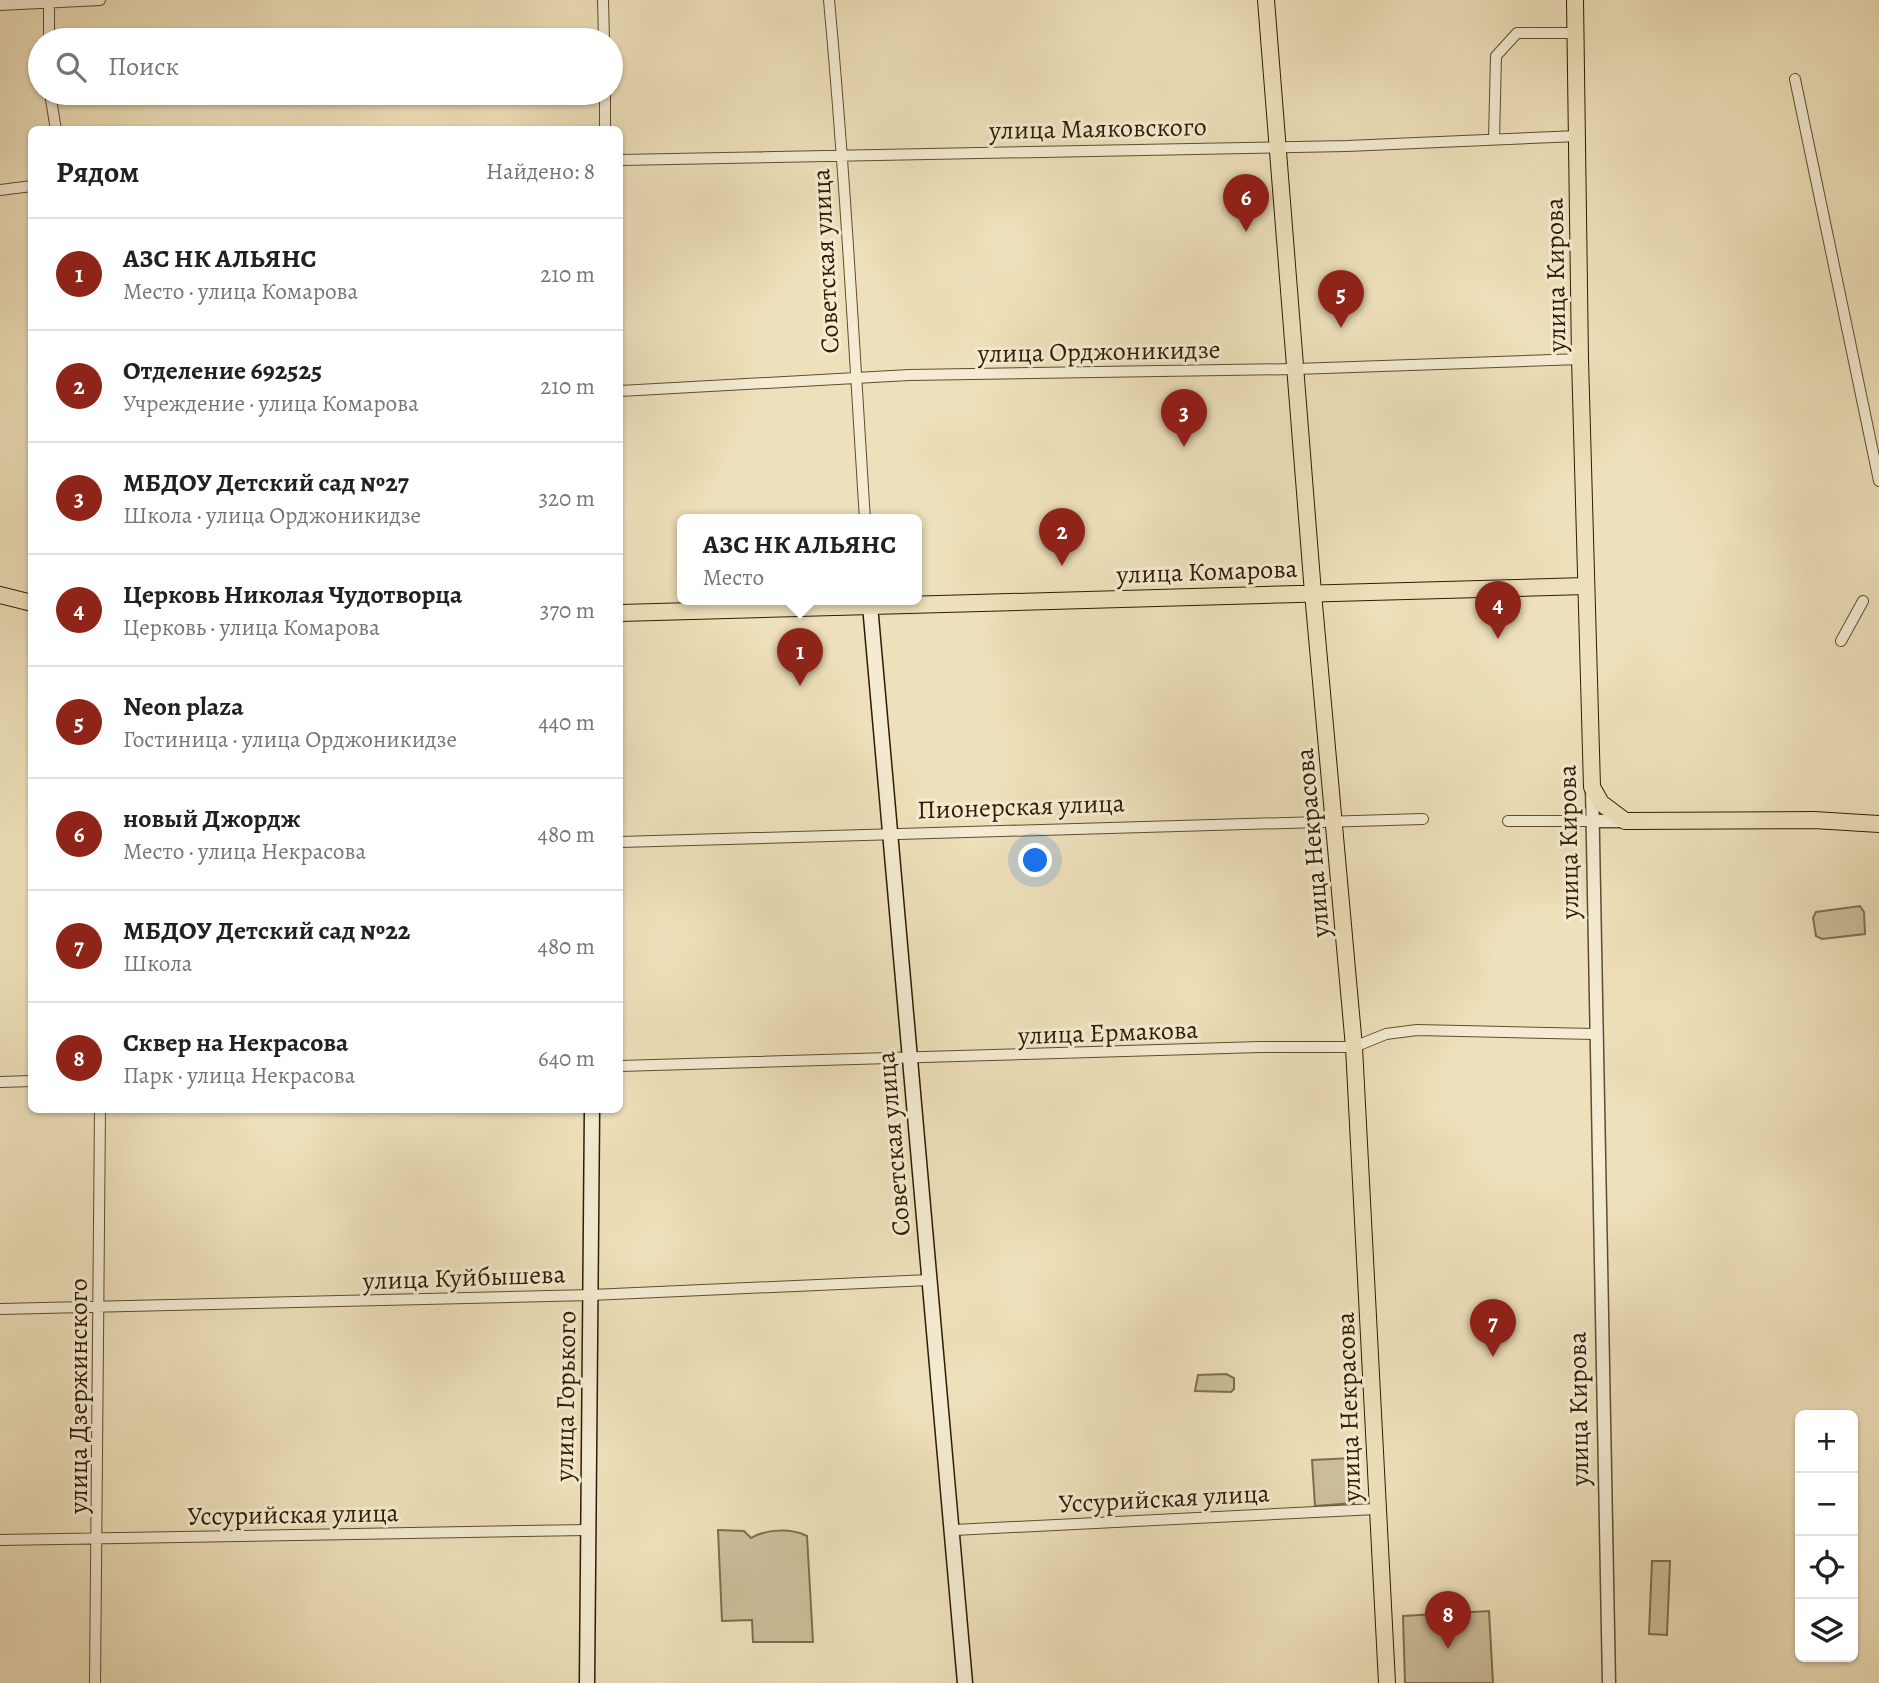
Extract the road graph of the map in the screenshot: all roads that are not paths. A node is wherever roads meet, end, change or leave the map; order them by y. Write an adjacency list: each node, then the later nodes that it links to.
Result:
1 (100, 0): 6 (street)
2 (603, 0): 9 (street)
3 (829, 0): 19 (street, Советская улица)
4 (1266, 0): 18 (main road, улица Некрасова)
5 (1575, 0): 10 (main road, улица Кирова)
6 (50, 4): 7 (street); 8 (street)
7 (0, 5)
8 (49, 28)
9 (604, 28)
10 (1576, 33): 16 (main road, улица Кирова); 17 (street)
11 (1795, 79): 27 (street)
12 (52, 105): 14 (street)
13 (605, 105): 15 (street)
14 (55, 126)
15 (605, 126)
16 (1578, 136): 17 (street, улица Маяковского); 23 (main road, улица Кирова)
17 (1494, 139): 18 (street, улица Маяковского)
18 (1277, 146): 19 (street, улица Маяковского); 24 (main road, улица Некрасова)
19 (844, 155): 20 (street, улица Маяковского); 25 (street, Советская улица)
20 (623, 160)
21 (28, 186): 22 (street)
22 (0, 190)
23 (1580, 359): 24 (street, улица Орджоникидзе); 29 (main road, улица Кирова)
24 (1296, 369): 25 (street, улица Орджоникидзе); 30 (main road, улица Некрасова)
25 (856, 377): 26 (street, улица Орджоникидзе); 28 (street, Советская улица)
26 (623, 391)
27 (1879, 481)
28 (865, 514)
29 (1586, 586): 30 (main road, улица Комарова); 39 (main road, улица Кирова)
30 (1313, 593): 34 (main road, улица Комарова); 41 (main road, улица Некрасова)
31 (0, 596): 33 (main road)
32 (1863, 601): 38 (street)
33 (28, 602)
34 (922, 602)
35 (820, 605): 37 (main road, улица Комарова)
36 (870, 605): 46 (main road, Советская улица)
37 (623, 613)
38 (1841, 641)
39 (1592, 787): 43 (street, улица Кирова); 44 (main road)
40 (1423, 819): 41 (street, Пионерская улица)
41 (1334, 820): 46 (street, Пионерская улица); 49 (main road, улица Некрасова)
42 (1508, 821): 43 (street)
43 (1592, 821): 44 (street); 48 (street, улица Кирова)
44 (1625, 821): 45 (main road)
45 (1879, 824)
46 (891, 834): 47 (street, Пионерская улица); 50 (main road, Советская улица)
47 (623, 842)
48 (1595, 1034): 49 (street, улица Ермакова); 69 (street, улица Кирова)
49 (1354, 1047): 50 (street, улица Ермакова); 60 (main road, улица Некрасова)
50 (911, 1059): 51 (street, улица Ермакова); 56 (main road, Советская улица)
51 (623, 1066)
52 (28, 1081): 53 (street)
53 (0, 1082)
54 (100, 1113): 58 (street, улица Дзержинского)
55 (592, 1113): 57 (main road, улица Горького)
56 (929, 1280): 57 (street, улица Куйбышева); 62 (main road, Советская улица)
57 (592, 1294): 58 (street, улица Куйбышева); 61 (main road, улица Горького)
58 (100, 1307): 59 (street, улица Куйбышева); 63 (street, улица Дзержинского)
59 (0, 1309)
60 (1376, 1509): 62 (street, Уссурийская улица); 68 (main road, улица Некрасова)
61 (587, 1530): 63 (street, Уссурийская улица); 66 (main road, улица Горького)
62 (954, 1530): 67 (main road, Советская улица)
63 (98, 1538): 64 (street, Уссурийская улица); 65 (street, улица Дзержинского)
64 (0, 1540)
65 (95, 1683)
66 (587, 1683)
67 (965, 1683)
68 (1387, 1683)
69 (1609, 1683)

